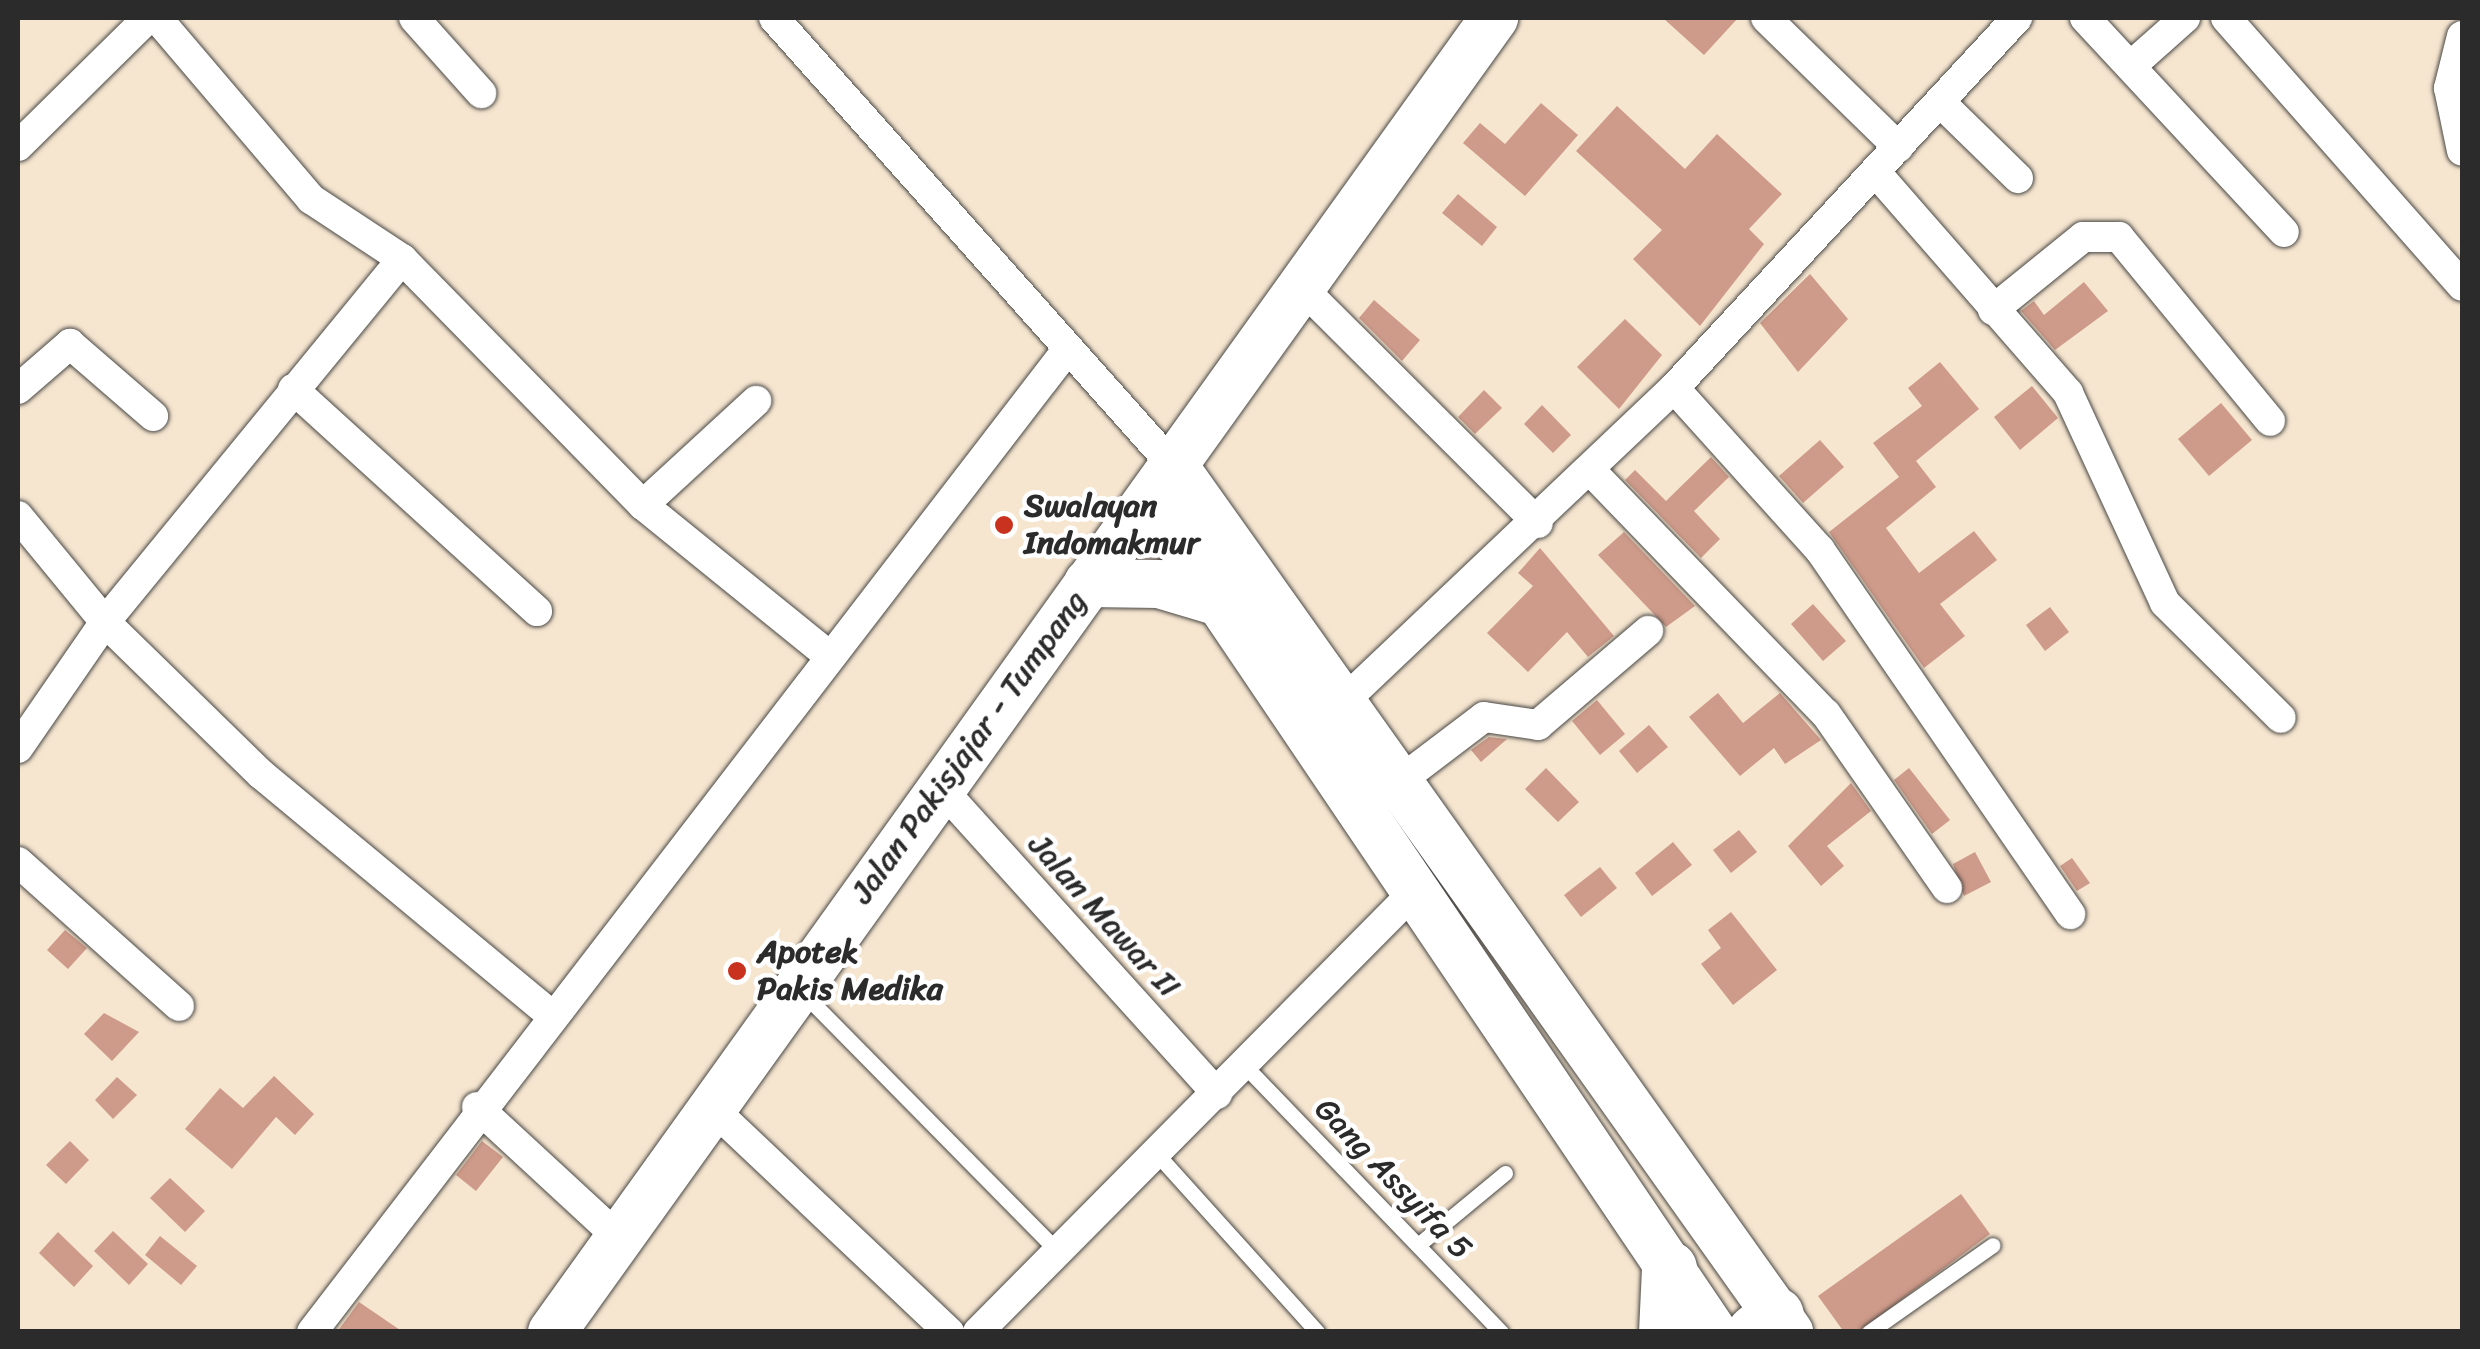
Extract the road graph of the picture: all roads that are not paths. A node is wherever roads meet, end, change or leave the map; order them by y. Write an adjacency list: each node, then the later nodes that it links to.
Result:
1 (148, 18): 15 (street)
2 (157, 18): 21 (street)
3 (414, 18): 13 (street)
4 (774, 18): 25 (street)
5 (1494, 18): 23 (main road, Jalan Pakisjajar - Tumpang)
6 (1766, 18): 16 (street)
7 (2018, 18): 14 (street)
8 (2085, 18): 12 (street)
9 (2185, 18): 12 (street)
10 (2226, 18): 22 (street)
11 (2462, 36): 17 (street)
12 (2132, 65): 20 (street)
13 (481, 92)
14 (1940, 102): 16 (street); 19 (street)
15 (18, 146)
16 (1898, 146): 18 (street)
17 (2462, 151)
18 (1879, 176): 24 (street); 27 (street)
19 (2018, 178)
20 (2284, 232)
21 (402, 259): 28 (street); 34 (street)
22 (2462, 286)
23 (1302, 288): 33 (main road, Jalan Pakisjajar - Tumpang); 36 (street)
24 (1993, 310): 31 (street); 44 (street)
25 (1066, 351): 33 (street); 42 (street)
26 (18, 388): 30 (street)
27 (1674, 388): 32 (street); 51 (street)
28 (293, 389): 39 (street); 40 (street)
29 (756, 401): 34 (street)
30 (152, 416)
31 (2270, 421)
32 (1590, 470): 36 (street); 49 (street)
33 (1164, 484): 37 (main road, Jalan Pakisjajar - Tumpang); 38 (main road); 43 (main road)
34 (643, 505): 42 (street)
35 (18, 516): 40 (street)
36 (1538, 523): 43 (street)
37 (1088, 583): 38 (main road); 47 (main road, Jalan Pakisjajar - Tumpang)
38 (1226, 604): 50 (main road)
39 (537, 611)
40 (105, 622): 45 (street); 54 (street)
41 (1648, 631): 46 (street)
42 (826, 653): 54 (street)
43 (1344, 701): 46 (main road)
44 (2281, 718)
45 (18, 748)
46 (1401, 780): 67 (main road)
47 (939, 786): 52 (main road, Jalan Pakisjajar - Tumpang); 56 (street, Jalan Mawar II)
48 (18, 862): 53 (street)
49 (1947, 888)
50 (1411, 895): 55 (street); 65 (main road)
51 (2070, 914)
52 (796, 987): 58 (main road, Jalan Pakisjajar - Tumpang); 64 (lane)
53 (179, 1006)
54 (549, 1012): 57 (street)
55 (1244, 1065): 56 (street); 63 (lane, Gang Assyifa 5)
56 (1216, 1094): 59 (street)
57 (477, 1107): 61 (street); 68 (street)
58 (710, 1107): 61 (main road, Jalan Pakisjajar - Tumpang); 70 (street)
59 (1156, 1153): 64 (street); 71 (lane)
60 (1505, 1173): 63 (lane)
61 (618, 1238): 69 (main road, Jalan Pakisjajar - Tumpang)
62 (1994, 1244): 75 (lane)
63 (1418, 1245): 72 (lane, Gang Assyifa 5)
64 (1057, 1252): 66 (street)
65 (1668, 1268): 73 (highway); 74 (main road)
66 (995, 1326)
67 (1773, 1326)
68 (312, 1332)
69 (552, 1332)
70 (949, 1332)
71 (1317, 1332)
72 (1501, 1332)
73 (1666, 1332)
74 (1712, 1332)
75 (1869, 1332)

